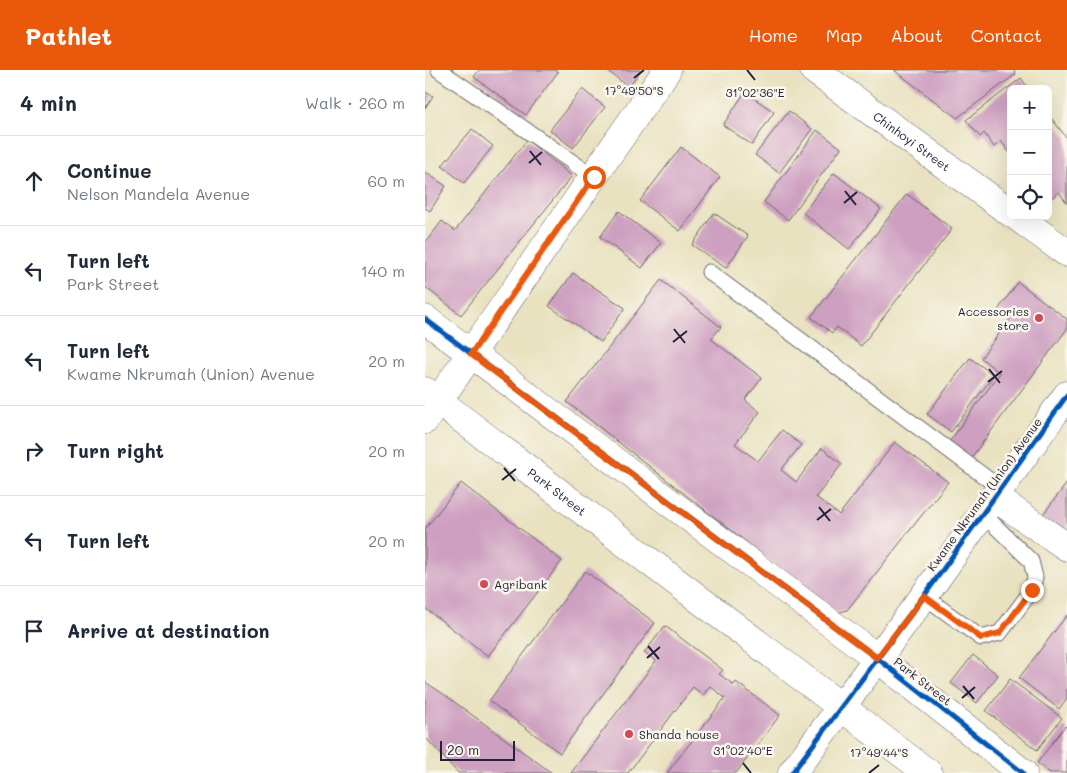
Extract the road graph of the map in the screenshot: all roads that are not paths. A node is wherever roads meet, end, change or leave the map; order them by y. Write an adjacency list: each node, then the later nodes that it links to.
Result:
1 (439, 70): 4 (lane)
2 (667, 70): 4 (street)
3 (814, 70): 5 (street, Chinhoyi Street)
4 (594, 177): 10 (street)
5 (1007, 210)
6 (1022, 220): 7 (street)
7 (1067, 253)
8 (709, 272): 13 (lane)
9 (425, 319): 10 (street, Park Street)
10 (471, 354): 12 (street); 16 (street, Park Street)
11 (1067, 395): 13 (street, Kwame Nkrumah (Union) Avenue)
12 (430, 404): 17 (street, Park Street)
13 (992, 499): 14 (street); 15 (street, Kwame Nkrumah (Union) Avenue); 15 (lane)
14 (1067, 547)
15 (924, 596): 16 (street, Kwame Nkrumah (Union) Avenue)
16 (877, 658): 17 (street, Kwame Nkrumah (Union) Avenue); 20 (street, Park Street)
17 (842, 706): 18 (street, Kwame Nkrumah (Union) Avenue); 19 (street, Park Street)
18 (792, 773)
19 (928, 773)
20 (1023, 773)

